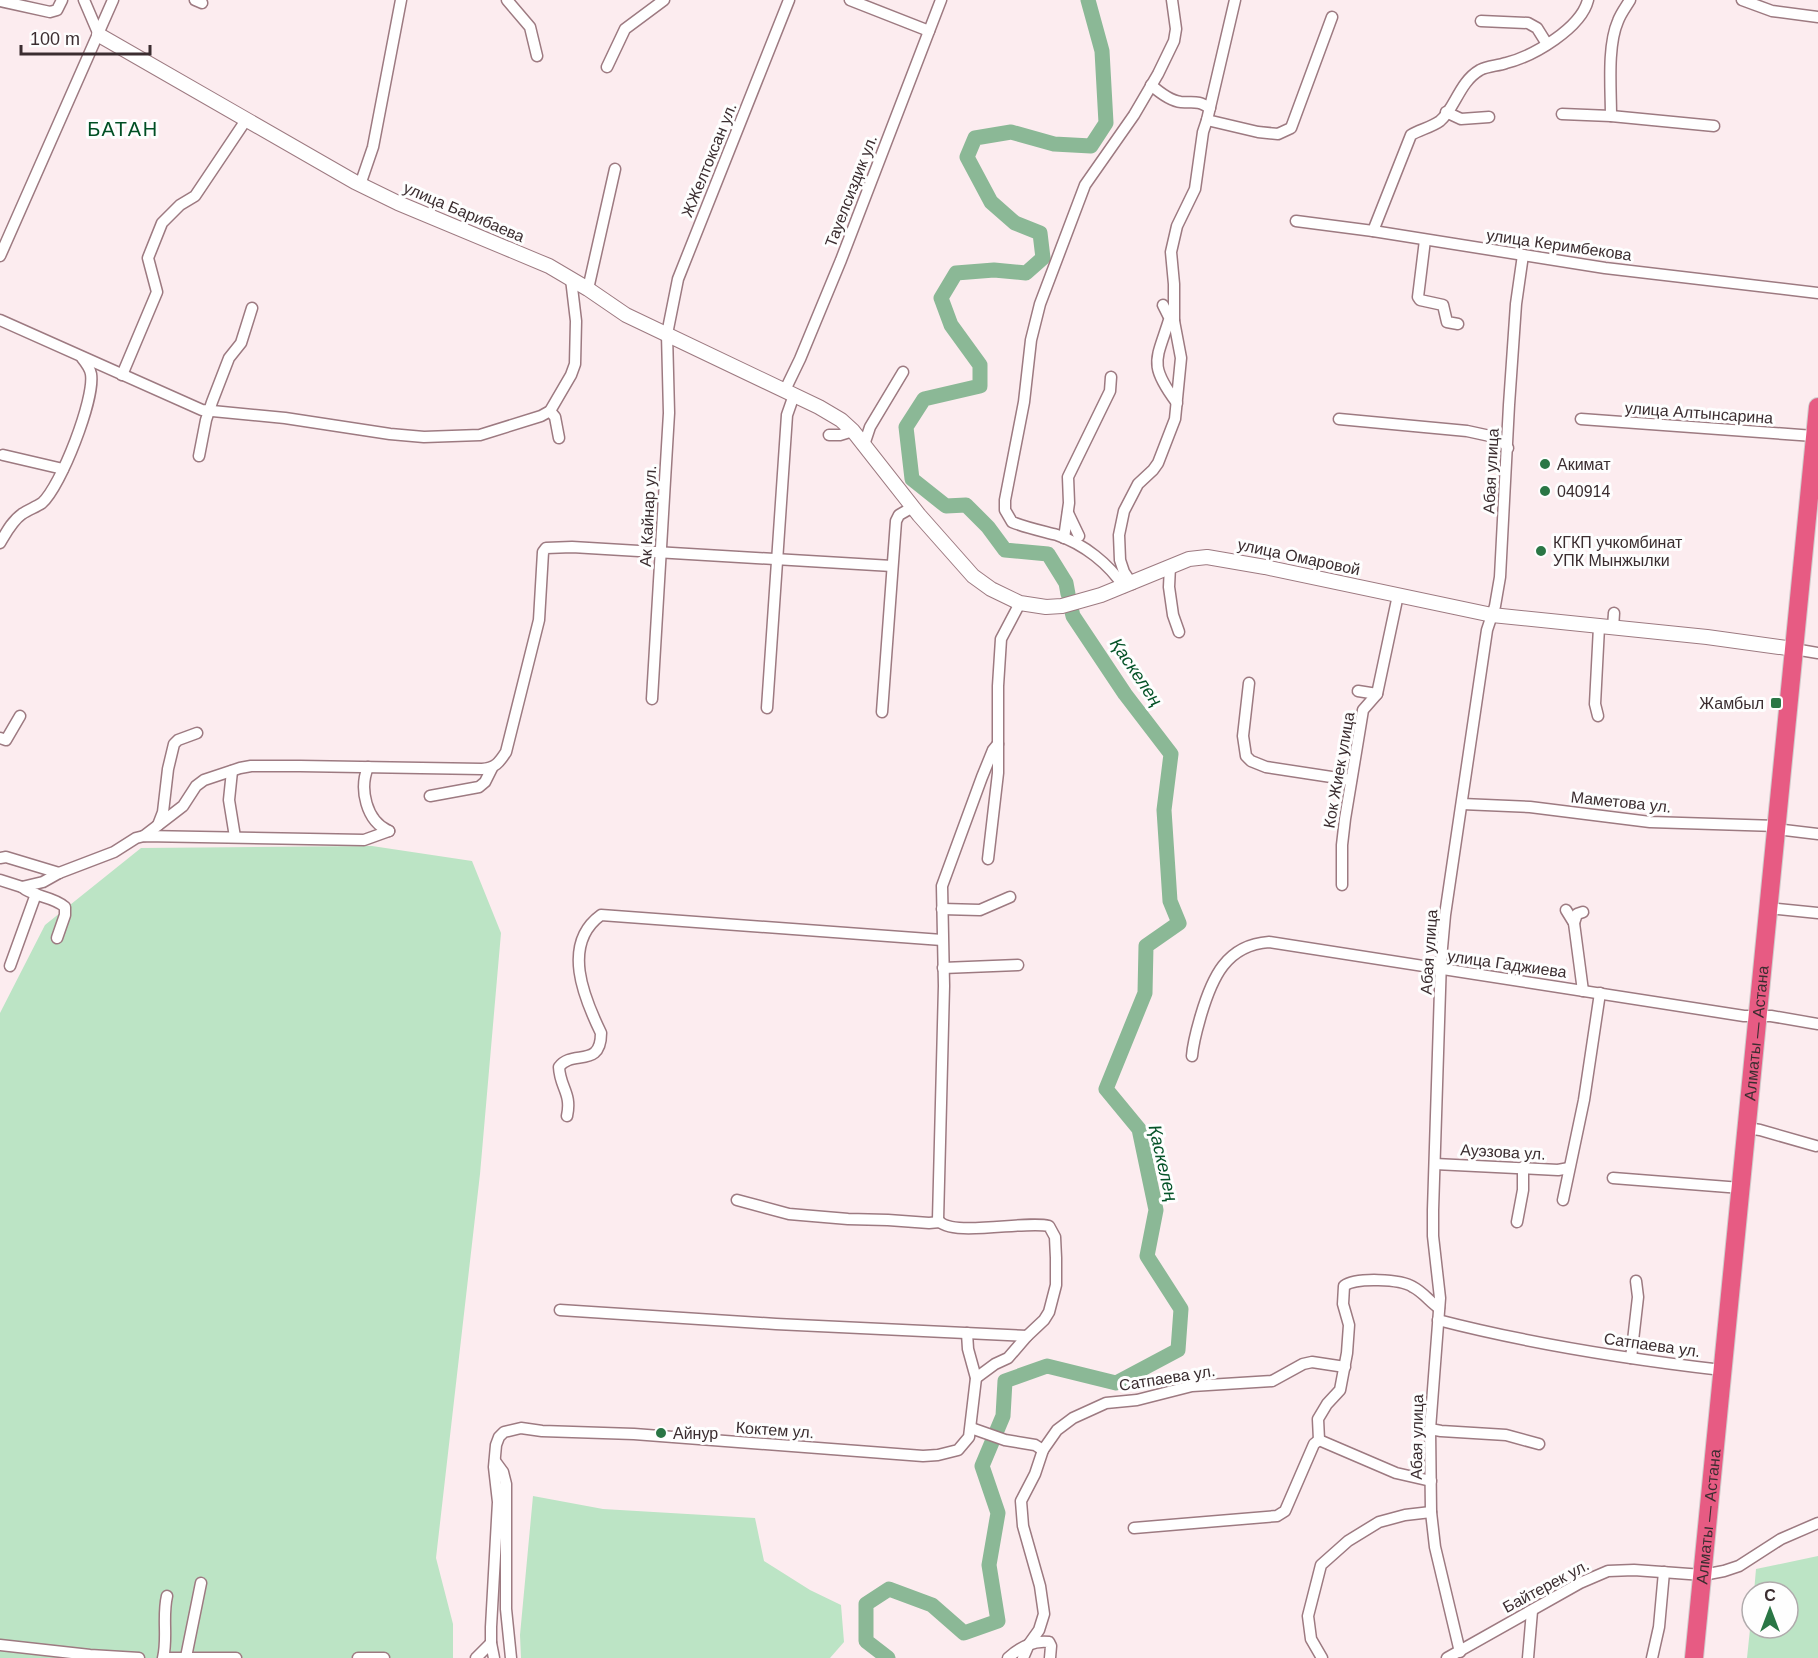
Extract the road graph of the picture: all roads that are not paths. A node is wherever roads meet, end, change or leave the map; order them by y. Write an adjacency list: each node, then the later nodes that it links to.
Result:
1 (62, 0): 15 (street)
2 (84, 0): 20 (street)
3 (113, 0): 20 (street)
4 (400, 0): 34 (street)
5 (507, 0): 22 (street)
6 (664, 0): 23 (street)
7 (789, 0): 48 (street, ЖЖелтоксан ул.)
8 (850, 0): 19 (street)
9 (941, 0): 19 (street, Тауелсиздик ул.)
10 (1172, 0): 24 (street)
11 (1235, 0): 25 (street)
12 (1588, 0): 21 (street)
13 (1630, 0): 28 (street)
14 (1742, 0): 17 (street)
15 (0, 1)
16 (1332, 17): 31 (street)
17 (1818, 17)
18 (1481, 21): 21 (street)
19 (929, 31): 53 (street, Тауелсиздик ул.)
20 (99, 35): 30 (street, улица Барибаева); 39 (street)
21 (1547, 44): 26 (street)
22 (537, 56)
23 (607, 67)
24 (1151, 85): 25 (street); 72 (street)
25 (1210, 108): 31 (street)
26 (1446, 112): 29 (street); 36 (street)
27 (1562, 114): 28 (street)
28 (1611, 116): 32 (street)
29 (1488, 117)
30 (246, 120): 34 (street, улица Барибаева); 51 (street)
31 (1207, 120): 45 (street)
32 (1714, 126)
33 (615, 169): 41 (street)
34 (360, 185): 40 (street, улица Барибаева)
35 (1296, 221): 36 (street, улица Керимбекова)
36 (1373, 231): 37 (street, улица Керимбекова)
37 (1425, 240): 38 (street, улица Керимбекова); 47 (street)
38 (1523, 255): 42 (street, улица Керимбекова); 65 (street, Абая улица)
39 (0, 256)
40 (570, 279): 41 (street, улица Барибаева); 57 (street)
41 (588, 289): 48 (street, улица Барибаева)
42 (1818, 293)
43 (1163, 305): 45 (street)
44 (252, 308): 56 (street)
45 (1172, 319): 54 (street); 54 (street)
46 (0, 320): 49 (street)
47 (1458, 324)
48 (667, 334): 53 (street, улица Барибаева); 74 (street, Ак Кайнар ул.)
49 (82, 358): 51 (street); 68 (street)
50 (903, 372): 63 (street)
51 (122, 375): 56 (street)
52 (1111, 377): 70 (street)
53 (790, 393): 60 (street, улица Барибаева); 75 (street, Тауелсиздик ул.)
54 (1177, 403): 78 (street)
55 (1818, 407): 64 (highway, Алматы — Астана)
56 (209, 411): 57 (street); 67 (street)
57 (550, 411): 62 (street)
58 (1339, 419): 65 (street)
59 (1581, 419): 64 (street, улица Алтынсарина)
60 (853, 431): 61 (street); 63 (street, улица Омаровой)
61 (830, 435)
62 (559, 438)
63 (864, 445): 69 (street, улица Омаровой)
64 (1815, 447): 86 (highway, Алматы — Астана)
65 (1508, 448): 82 (street, Абая улица)
66 (3, 455): 68 (street)
67 (199, 456)
68 (63, 469): 73 (street)
69 (913, 507): 76 (street); 80 (street, улица Омаровой)
70 (1068, 510): 71 (street); 72 (street)
71 (1079, 536)
72 (1064, 538): 78 (street)
73 (0, 543)
74 (661, 553): 75 (street); 91 (street, Ак Кайнар ул.); 100 (street)
75 (776, 559): 76 (street); 92 (street, Тауелсиздик ул.)
76 (892, 566): 93 (street)
77 (1170, 566): 78 (street, улица Омаровой); 79 (street, улица Омаровой); 85 (street)
78 (1128, 585): 80 (street, улица Омаровой)
79 (1398, 595): 82 (street, улица Омаровой); 90 (street, Кок Жиек улица)
80 (1020, 603): 98 (street)
81 (1614, 613): 84 (street)
82 (1492, 615): 83 (street, улица Омаровой); 104 (street, Абая улица)
83 (1599, 627): 84 (street, улица Омаровой); 95 (street)
84 (1613, 628): 86 (street, улица Омаровой)
85 (1179, 632)
86 (1794, 649): 87 (street, улица Омаровой); 106 (highway, Алматы — Астана)
87 (1818, 653)
88 (1250, 683): 102 (street)
89 (1358, 691): 90 (street)
90 (1377, 694): 102 (street, Кок Жиек улица)
91 (652, 699)
92 (768, 708)
93 (882, 712)
94 (20, 716): 97 (street)
95 (1598, 716)
96 (197, 733): 105 (street)
97 (0, 738)
98 (998, 744): 111 (street); 119 (street)
99 (368, 767): 100 (street); 101 (street); 109 (street)
100 (492, 768): 103 (street)
101 (231, 771): 105 (street); 109 (street)
102 (1351, 780): 114 (street, Кок Жиек улица)
103 (430, 796)
104 (1462, 804): 106 (street, Маметова ул.); 129 (street, Абая улица)
105 (157, 825): 108 (street)
106 (1777, 827): 107 (street, Маметова ул.); 118 (highway, Алматы — Астана)
107 (1818, 834)
108 (144, 836): 109 (street); 112 (street)
109 (235, 837)
110 (0, 858): 112 (street)
111 (988, 859)
112 (59, 873): 115 (street)
113 (0, 880): 115 (street)
114 (1342, 885)
115 (21, 886): 116 (street)
116 (36, 894): 124 (street); 127 (street)
117 (1010, 897): 119 (street)
118 (1769, 908): 122 (street); 132 (highway, Алматы — Астана)
119 (942, 909): 125 (street)
120 (1566, 910): 123 (street)
121 (1583, 912): 123 (street)
122 (1818, 913)
123 (1574, 923): 130 (street)
124 (57, 938)
125 (942, 940): 128 (street); 135 (street)
126 (1018, 965): 128 (street)
127 (10, 966)
128 (944, 968): 145 (street)
129 (1441, 970): 130 (street, улица Гаджиева); 134 (street, улица Гаджиева); 138 (street, Абая улица)
130 (1583, 991): 131 (street, улица Гаджиева)
131 (1600, 993): 132 (street, улица Гаджиева); 140 (street)
132 (1758, 1017): 133 (street, улица Гаджиева); 136 (highway, Алматы — Астана)
133 (1818, 1024)
134 (1192, 1056)
135 (567, 1116)
136 (1747, 1128): 137 (street); 142 (highway, Алматы — Астана)
137 (1816, 1146)
138 (1435, 1164): 139 (street, Ауэзова ул.); 149 (street, Абая улица)
139 (1523, 1167): 140 (street, Ауэзова ул.); 146 (street)
140 (1569, 1168): 144 (street)
141 (1613, 1178): 142 (street)
142 (1741, 1188): 157 (highway, Алматы — Астана)
143 (737, 1200): 145 (street)
144 (1563, 1200)
145 (940, 1222): 154 (street)
146 (1517, 1222)
147 (1636, 1281): 155 (street)
148 (1413, 1287): 149 (street); 150 (street); 156 (street)
149 (1440, 1292): 150 (street, Абая улица)
150 (1439, 1308): 152 (street, Абая улица)
151 (560, 1310): 153 (street)
152 (1438, 1320): 155 (street, Сатпаева ул.); 160 (street, Абая улица)
153 (967, 1333): 154 (street); 158 (street)
154 (1027, 1336): 158 (street)
155 (1630, 1358): 157 (street, Сатпаева ул.)
156 (1345, 1367): 161 (street); 163 (street, Сатпаева ул.)
157 (1722, 1370): 170 (highway, Алматы — Астана)
158 (976, 1378): 159 (street)
159 (971, 1428): 163 (street); 164 (street, Коктем ул.)
160 (1430, 1429): 162 (street); 165 (street, Абая улица)
161 (1319, 1440): 165 (street); 168 (street)
162 (1539, 1444)
163 (1039, 1448): 175 (street)
164 (495, 1461): 174 (street); 186 (street)
165 (1431, 1481): 166 (street, Абая улица)
166 (1431, 1512): 177 (street, Абая улица); 190 (street)
167 (1818, 1523): 170 (street, Байтерек ул.)
168 (1134, 1528)
169 (1664, 1572): 170 (street, Байтерек ул.); 173 (street, Байтерек ул.); 193 (street)
170 (1703, 1575): 194 (highway, Алматы — Астана)
171 (201, 1583): 178 (street)
172 (167, 1596): 180 (street)
173 (1532, 1611): 177 (street, Байтерек ул.); 192 (street)
174 (491, 1643): 184 (street); 185 (street)
175 (1029, 1644): 187 (street); 188 (street); 189 (street)
176 (0, 1645): 179 (street)
177 (1460, 1652): 191 (street, Байтерек ул.)
178 (186, 1657): 180 (street); 181 (street)
179 (140, 1658)
180 (164, 1658)
181 (236, 1658)
182 (358, 1658): 183 (street)
183 (384, 1658)
184 (476, 1658)
185 (494, 1658)
186 (511, 1658)
187 (1008, 1658)
188 (1023, 1658)
189 (1050, 1658)
190 (1322, 1658)
191 (1448, 1658)
192 (1528, 1658)
193 (1652, 1658)
194 (1694, 1658)

